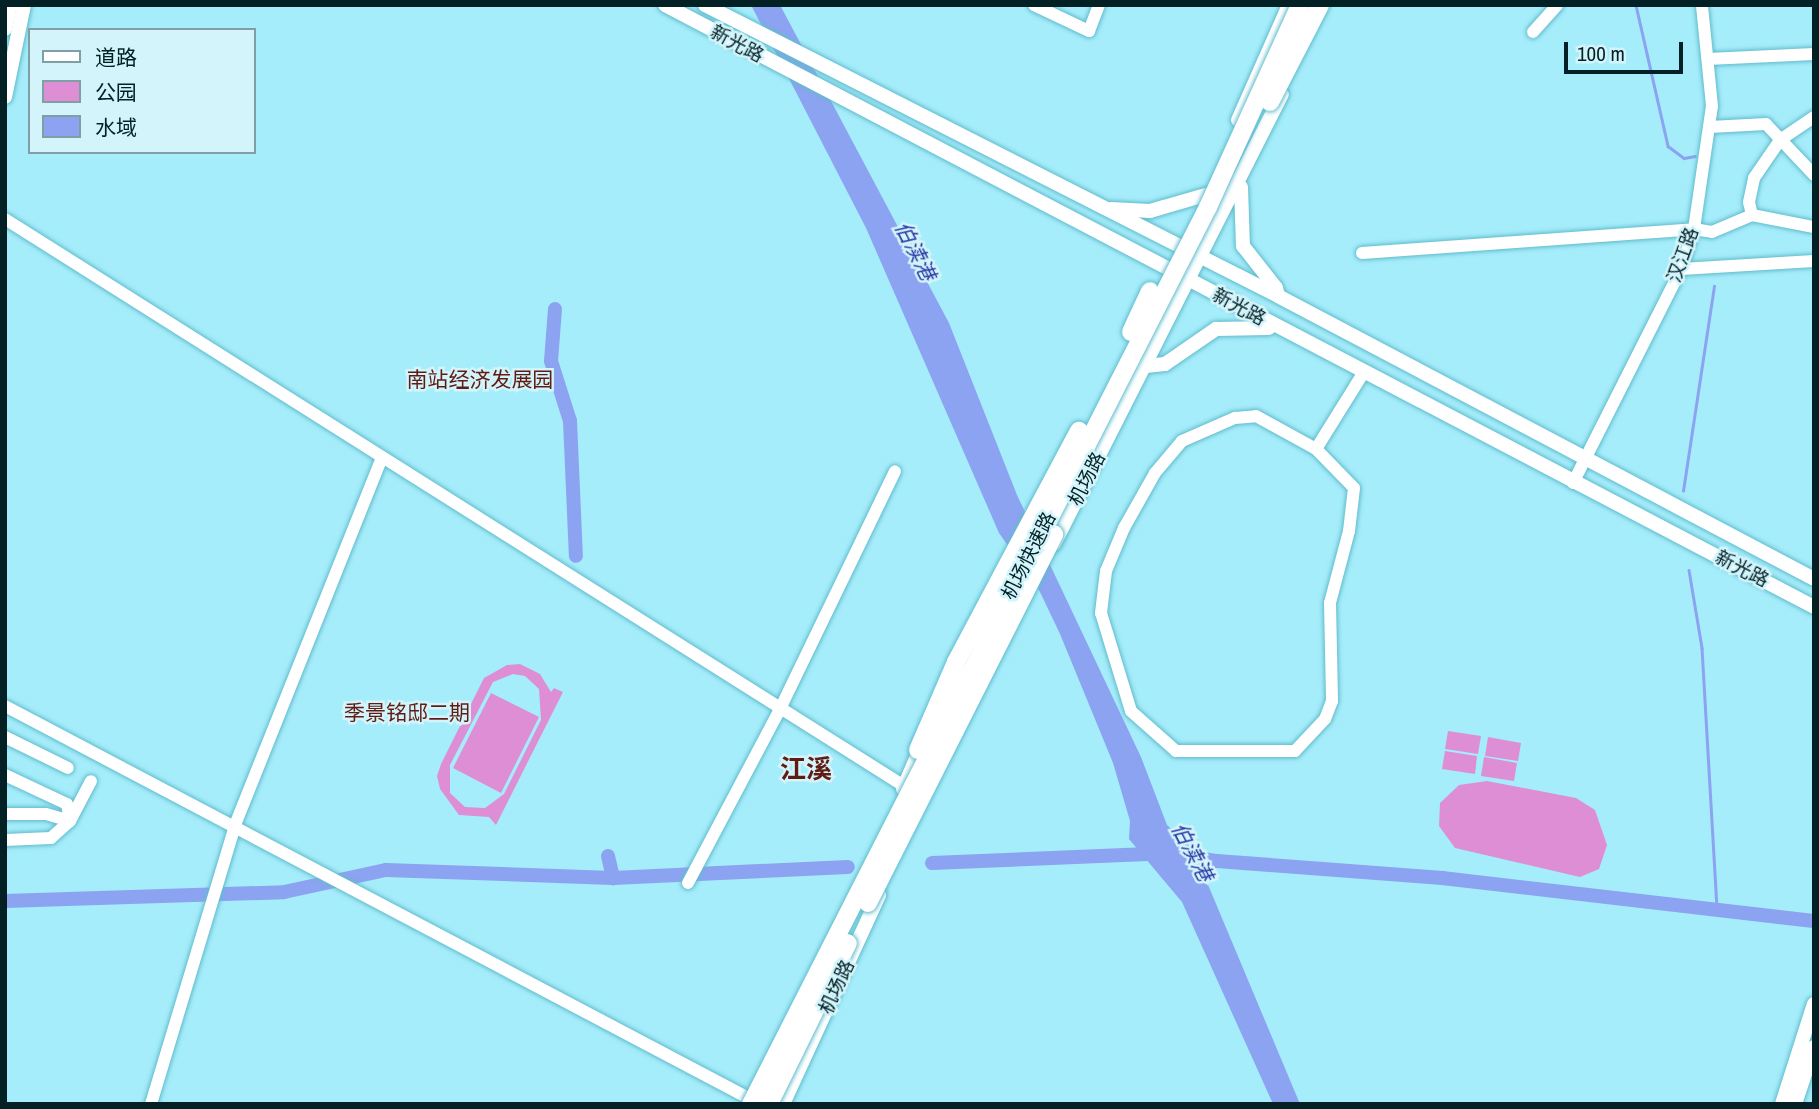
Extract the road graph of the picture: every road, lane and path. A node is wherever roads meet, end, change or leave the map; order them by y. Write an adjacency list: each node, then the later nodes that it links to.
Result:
1 (10, 5): 13 (main road)
2 (24, 5): 17 (main road)
3 (665, 5): 30 (main road, 新光路)
4 (705, 5): 25 (main road, 新光路)
5 (1034, 5): 6 (street)
6 (1099, 5)
7 (1289, 5): 24 (main road, 机场路)
8 (1300, 5): 58 (highway, 机场快速路, bridge)
9 (1309, 5): 18 (highway, 机场快速路, bridge)
10 (1319, 5): 18 (highway, bridge); 22 (main road, 机场路)
11 (1557, 5): 14 (street)
12 (1702, 5): 16 (street, 汉江路)
13 (5, 29)
14 (1534, 32)
15 (1814, 54): 16 (street)
16 (1708, 59): 20 (street, 汉江路)
17 (5, 97)
18 (1264, 115): 68 (highway, 机场快速路, bridge)
19 (1814, 117): 21 (street)
20 (1710, 127): 21 (street); 29 (street, 汉江路)
21 (1780, 140): 23 (street); 26 (street)
22 (1243, 173): 33 (main road, 机场路); 39 (main road)
23 (1814, 175)
24 (1205, 195): 25 (main road); 31 (main road, 机场路)
25 (1106, 209): 30 (main road); 31 (main road, 新光路)
26 (1752, 215): 28 (street); 29 (street)
27 (5, 219): 44 (street)
28 (1814, 227)
29 (1694, 229): 32 (street); 35 (street, 汉江路)
30 (1097, 233): 36 (main road, 新光路)
31 (1181, 248): 33 (main road, 新光路); 36 (main road, 机场路)
32 (1362, 253)
33 (1202, 259): 37 (main road, 机场路); 39 (main road, 新光路)
34 (1814, 261): 35 (street)
35 (1681, 269): 45 (street, 汉江路)
36 (1170, 270): 37 (main road, 新光路); 56 (main road, 机场路)
37 (1191, 281): 40 (main road, 新光路); 41 (main road, 机场路)
38 (1150, 291): 58 (highway, bridge)
39 (1278, 296): 45 (main road, 新光路)
40 (1281, 330): 41 (main road); 42 (main road, 新光路)
41 (1146, 366): 57 (main road, 机场路, bridge)
42 (1364, 372): 43 (street); 47 (main road, 新光路)
43 (1316, 449): 43 (street)
44 (381, 460): 51 (street); 61 (street)
45 (1585, 460): 47 (street, 汉江路); 48 (main road, 新光路)
46 (895, 471): 51 (street)
47 (1573, 483): 49 (main road, 新光路)
48 (1814, 579)
49 (1814, 607)
50 (5, 706): 61 (street)
51 (780, 709): 56 (street); 63 (street)
52 (5, 737): 53 (street)
53 (68, 768)
54 (8, 779): 60 (street)
55 (91, 781): 60 (street)
56 (904, 786): 57 (street); 66 (main road, 机场路)
57 (924, 798): 69 (main road, 机场路)
58 (900, 808): 66 (highway, 机场快速路, bridge)
59 (5, 814): 60 (street)
60 (70, 821): 62 (street)
61 (235, 825): 66 (street); 67 (street)
62 (5, 840)
63 (688, 883)
64 (1814, 1004): 70 (main road)
65 (1814, 1047): 71 (main road)
66 (752, 1102)
67 (151, 1104)
68 (769, 1104)
69 (783, 1104)
70 (1782, 1104)
71 (1795, 1104)

